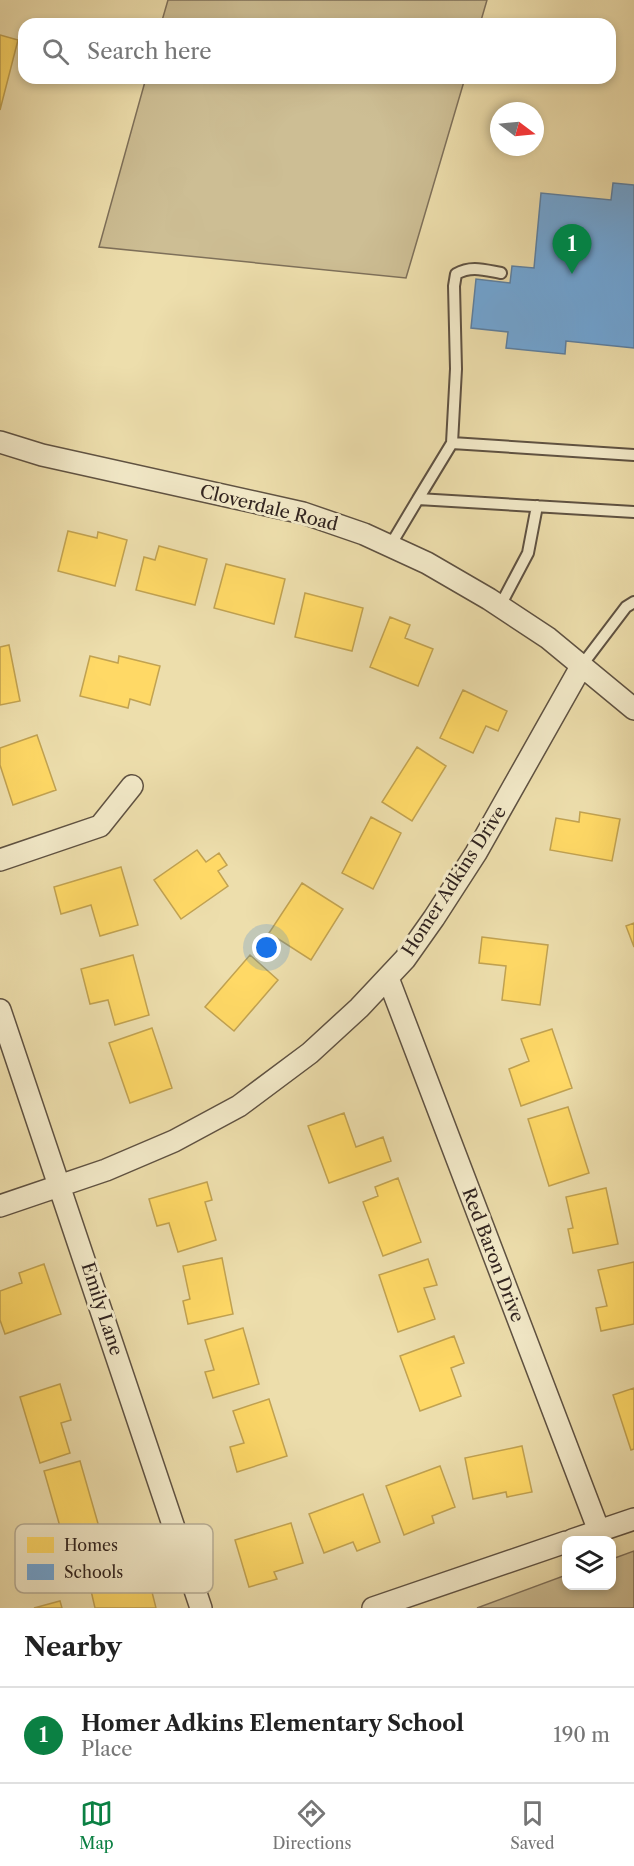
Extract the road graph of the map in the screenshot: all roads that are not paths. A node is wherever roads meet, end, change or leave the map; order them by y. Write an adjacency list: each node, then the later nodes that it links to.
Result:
1 (501, 273): 3 (lane)
2 (0, 441): 8 (street, Cloverdale Road)
3 (452, 443): 4 (lane); 5 (lane)
4 (634, 454)
5 (418, 499): 6 (lane); 8 (lane)
6 (537, 506): 7 (lane); 10 (lane)
7 (634, 512)
8 (390, 546): 10 (street, Cloverdale Road)
9 (634, 602): 11 (lane)
10 (500, 606): 11 (street, Cloverdale Road)
11 (582, 665): 12 (street, Cloverdale Road); 15 (street, Homer Adkins Drive)
12 (634, 709)
13 (132, 786): 14 (street)
14 (0, 860)
15 (388, 978): 17 (street, Homer Adkins Drive); 21 (street, Red Baron Drive)
16 (0, 1010): 17 (street, Emily Lane)
17 (60, 1185): 18 (street, Homer Adkins Drive); 20 (street, Emily Lane)
18 (0, 1206)
19 (634, 1519): 21 (street)
20 (173, 1524)
21 (599, 1531): 22 (street)
22 (584, 1536)
23 (562, 1544): 26 (street)
24 (196, 1593): 25 (street, Emily Lane)
25 (201, 1608)
26 (373, 1608)

